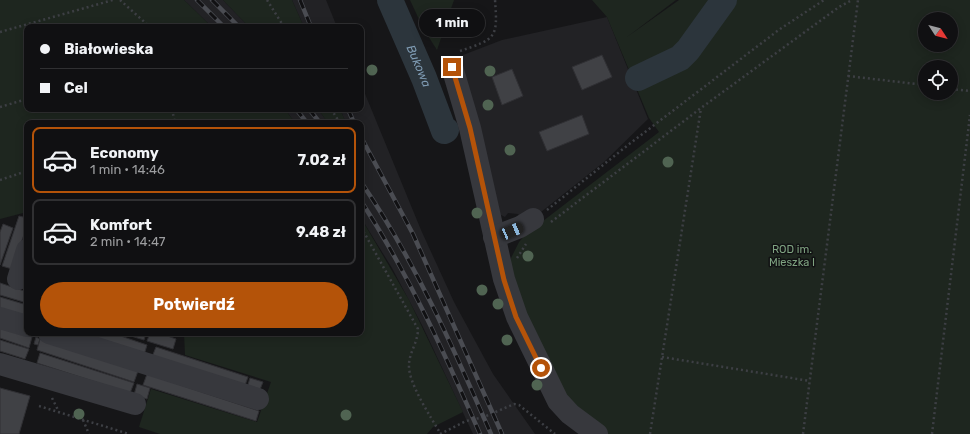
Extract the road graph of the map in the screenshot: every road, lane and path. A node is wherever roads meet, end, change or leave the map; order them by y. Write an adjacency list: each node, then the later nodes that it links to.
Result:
1 (113, 0): 8 (path)
2 (120, 0): 9 (path)
3 (267, 0): 10 (path)
4 (495, 0): 13 (path)
5 (824, 0): 24 (path)
6 (852, 0): 20 (path)
7 (858, 0): 14 (path)
8 (28, 24)
9 (147, 24)
10 (282, 24)
11 (24, 25): 12 (path)
12 (0, 32)
13 (452, 67): 26 (street)
14 (848, 76): 15 (path); 36 (path)
15 (918, 84)
16 (958, 90): 17 (path)
17 (970, 91)
18 (24, 100): 19 (path)
19 (0, 107)
20 (701, 108): 24 (path); 34 (path)
21 (970, 115): 49 (path)
22 (24, 172): 23 (path)
23 (0, 180)
24 (541, 221): 26 (street)
25 (364, 232): 44 (path)
26 (494, 237): 46 (street)
27 (527, 243): 29 (path)
28 (24, 257): 30 (street)
29 (518, 266)
30 (15, 278)
31 (0, 318): 32 (street)
32 (24, 325)
33 (58, 336): 37 (street)
34 (662, 357): 36 (path); 47 (path)
35 (0, 364): 38 (street)
36 (810, 381): 48 (path)
37 (258, 399)
38 (135, 404)
39 (39, 406): 40 (path)
40 (83, 420): 41 (path); 42 (path)
41 (120, 433): 43 (path)
42 (89, 434)
43 (128, 434)
44 (440, 434): 45 (path)
45 (555, 434)
46 (597, 434)
47 (650, 434)
48 (803, 434)
49 (932, 434)

